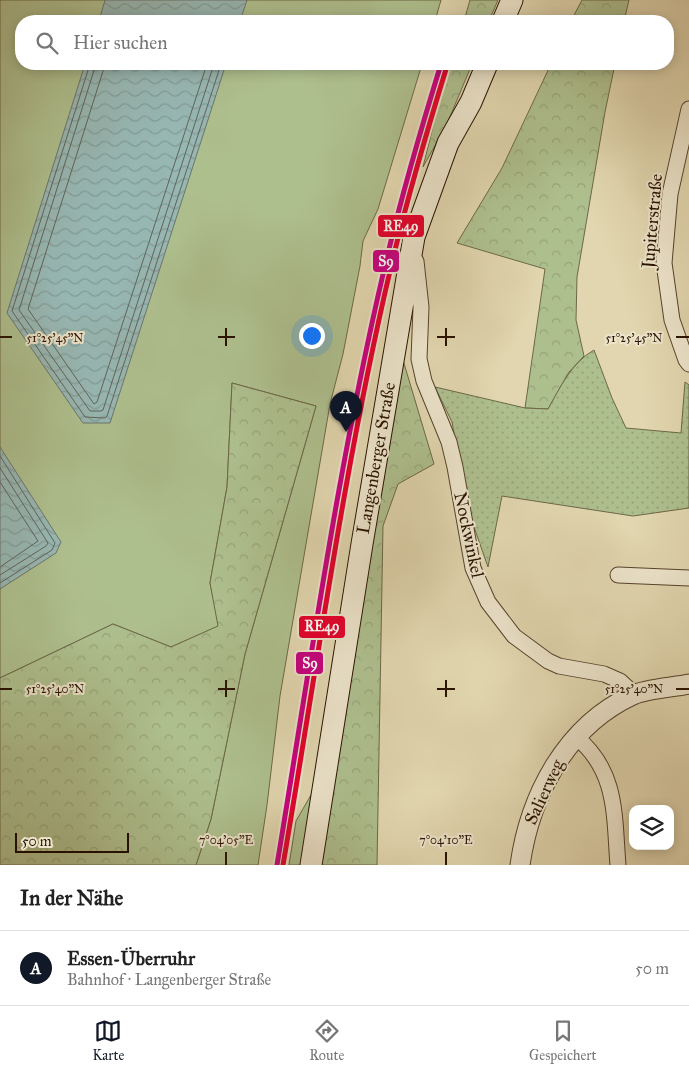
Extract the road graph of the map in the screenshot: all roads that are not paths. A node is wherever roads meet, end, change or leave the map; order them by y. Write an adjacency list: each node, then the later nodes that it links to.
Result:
1 (512, 0): 2 (main road)
2 (506, 15)
3 (484, 70): 5 (main road, Langenberger Straße)
4 (689, 109): 6 (street, Jupiterstraße)
5 (414, 237): 10 (street, Nockwinkel); 12 (main road, Langenberger Straße)
6 (689, 364)
7 (618, 575): 8 (street)
8 (689, 578)
9 (689, 684): 10 (street)
10 (634, 694): 11 (street, Salierweg)
11 (576, 737): 13 (street, Salierweg); 14 (street)
12 (311, 865)
13 (520, 865)
14 (618, 865)

